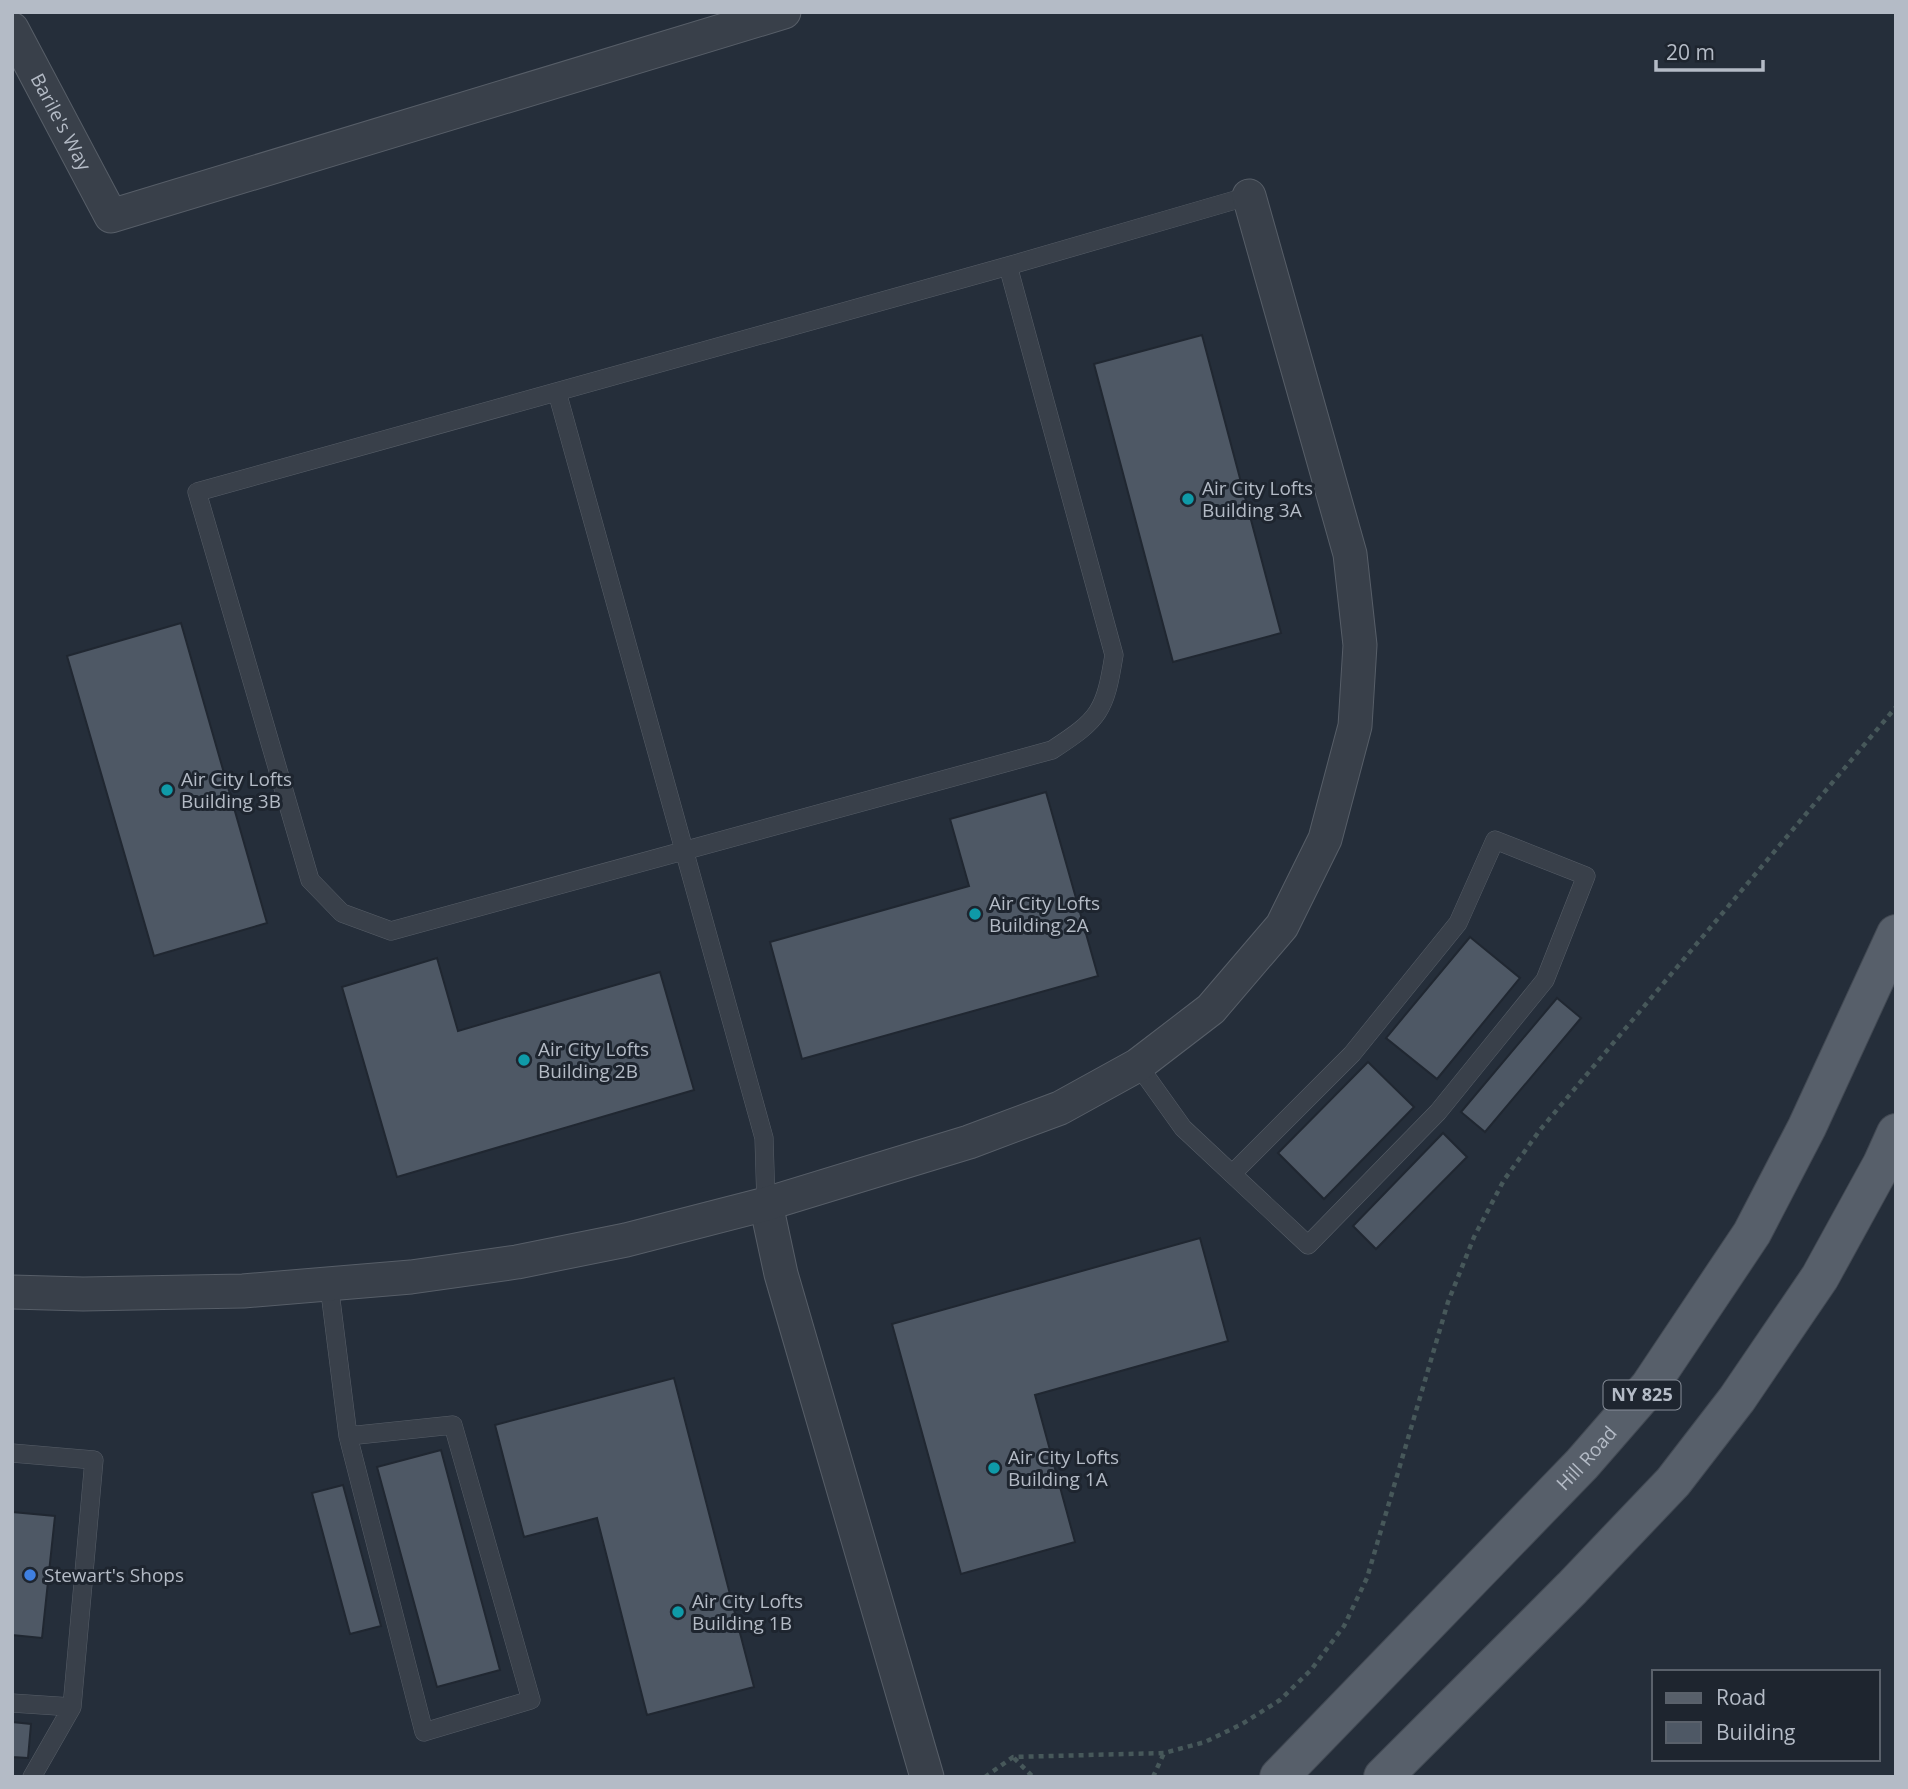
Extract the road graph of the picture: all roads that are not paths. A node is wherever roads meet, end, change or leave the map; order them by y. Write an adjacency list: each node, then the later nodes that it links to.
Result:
1 (784, 12): 2 (street, Barile's Way)
2 (12, 29)
3 (1249, 196): 4 (lane); 8 (street)
4 (1008, 266): 5 (lane); 6 (lane)
5 (557, 392): 6 (lane); 6 (lane)
6 (685, 851): 11 (lane)
7 (1896, 934): 20 (main road, Hill Road / NY 825)
8 (1138, 1065): 10 (lane); 11 (street)
9 (1896, 1133): 21 (main road)
10 (1232, 1174): 10 (lane)
11 (766, 1204): 12 (street); 19 (street)
12 (329, 1284): 13 (street); 14 (lane)
13 (12, 1292)
14 (348, 1436): 14 (lane)
15 (12, 1453): 17 (lane)
16 (12, 1703): 17 (lane)
17 (72, 1707): 18 (lane)
18 (32, 1777)
19 (927, 1777)
20 (1279, 1777)
21 (1383, 1777)

